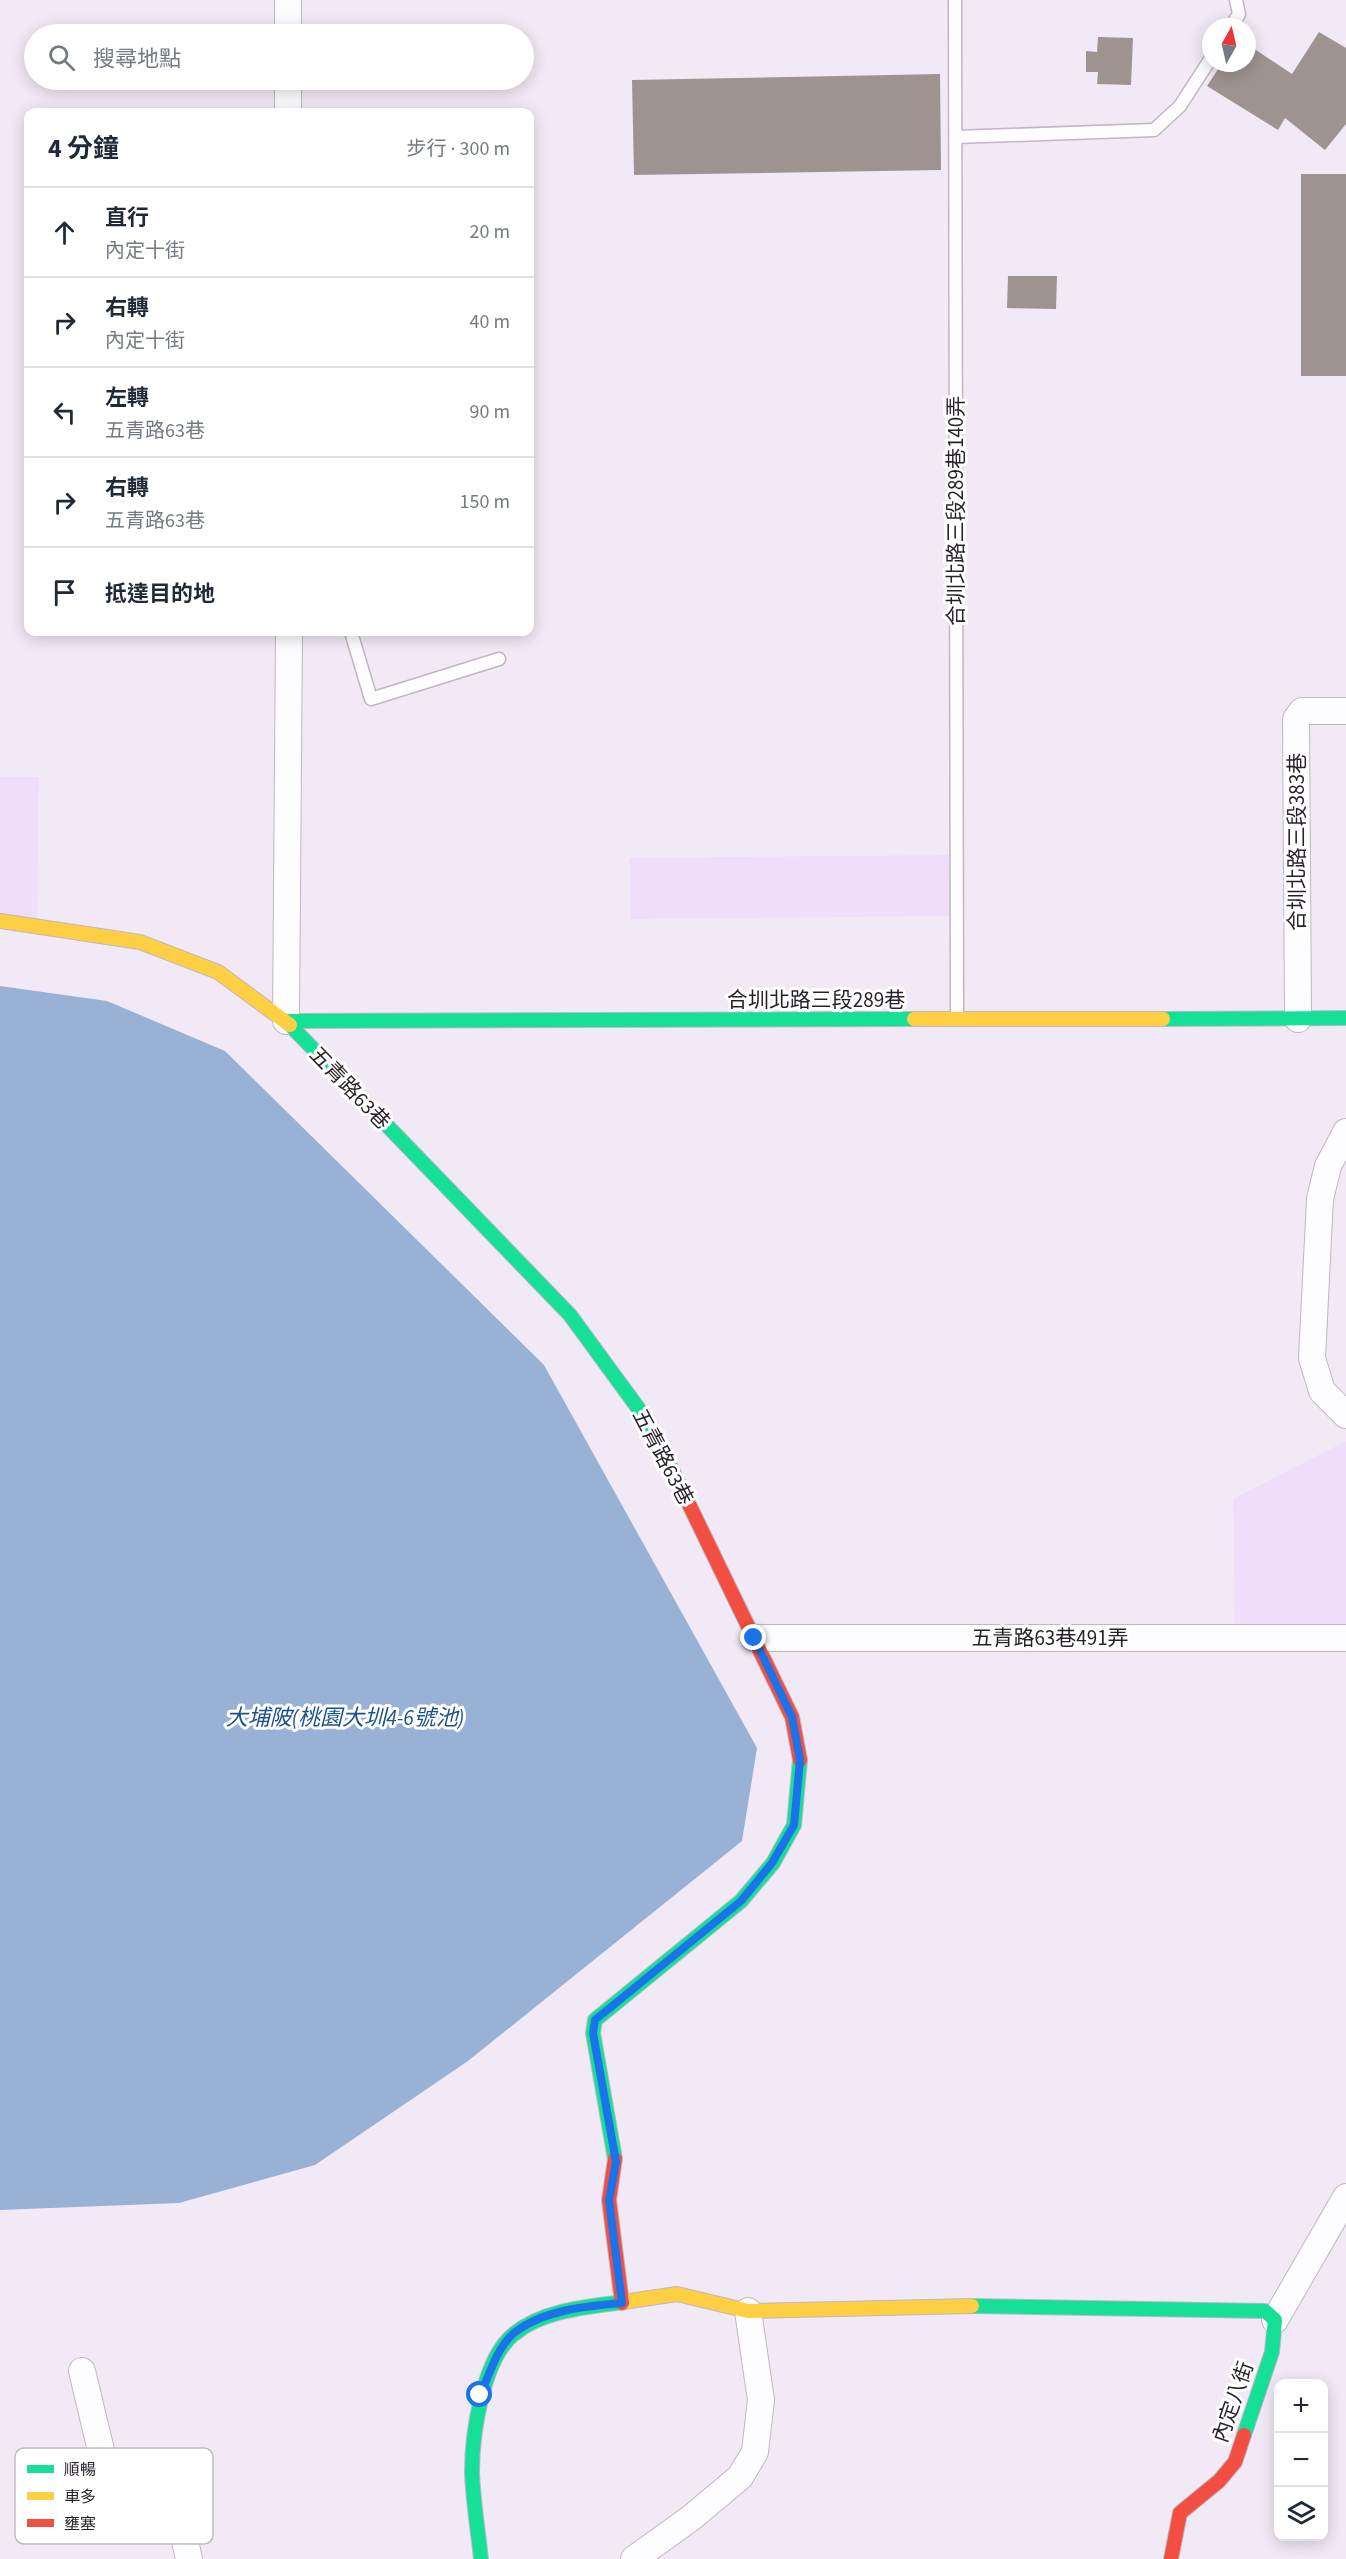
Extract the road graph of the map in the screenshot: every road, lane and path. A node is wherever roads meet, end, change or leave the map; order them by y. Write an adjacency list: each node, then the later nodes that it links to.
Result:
1 (288, 0): 5 (street)
2 (955, 0): 9 (lane, 合圳北路三段289巷140弄)
3 (1236, 0): 4 (lane)
4 (1237, 18)
5 (288, 24)
6 (1202, 72): 9 (lane)
7 (288, 90): 8 (street)
8 (288, 108)
9 (956, 137): 18 (lane, 合圳北路三段289巷140弄)
10 (289, 636): 17 (street)
11 (352, 636): 12 (lane)
12 (499, 659)
13 (1346, 711): 16 (street, 合圳北路三段383巷)
14 (0, 921): 17 (street, 五青路63巷)
15 (1346, 1018): 16 (street, 合圳北路三段289巷)
16 (1298, 1019): 18 (street, 合圳北路三段289巷)
17 (286, 1021): 18 (street, 合圳北路三段289巷); 21 (street, 五青路63巷)
18 (957, 1021)
19 (1346, 1132): 20 (street)
20 (1346, 1415)
21 (754, 1638): 22 (street, 五青路63巷491弄); 24 (street, 五青路63巷)
22 (1346, 1638)
23 (1346, 2197): 26 (street)
24 (622, 2303): 25 (street); 31 (street)
25 (748, 2311): 26 (street); 32 (street)
26 (1270, 2316): 33 (street, 內定八街)
27 (82, 2371): 28 (street)
28 (100, 2448)
29 (186, 2544): 30 (street)
30 (189, 2559)
31 (481, 2559)
32 (634, 2559)
33 (1171, 2559)

